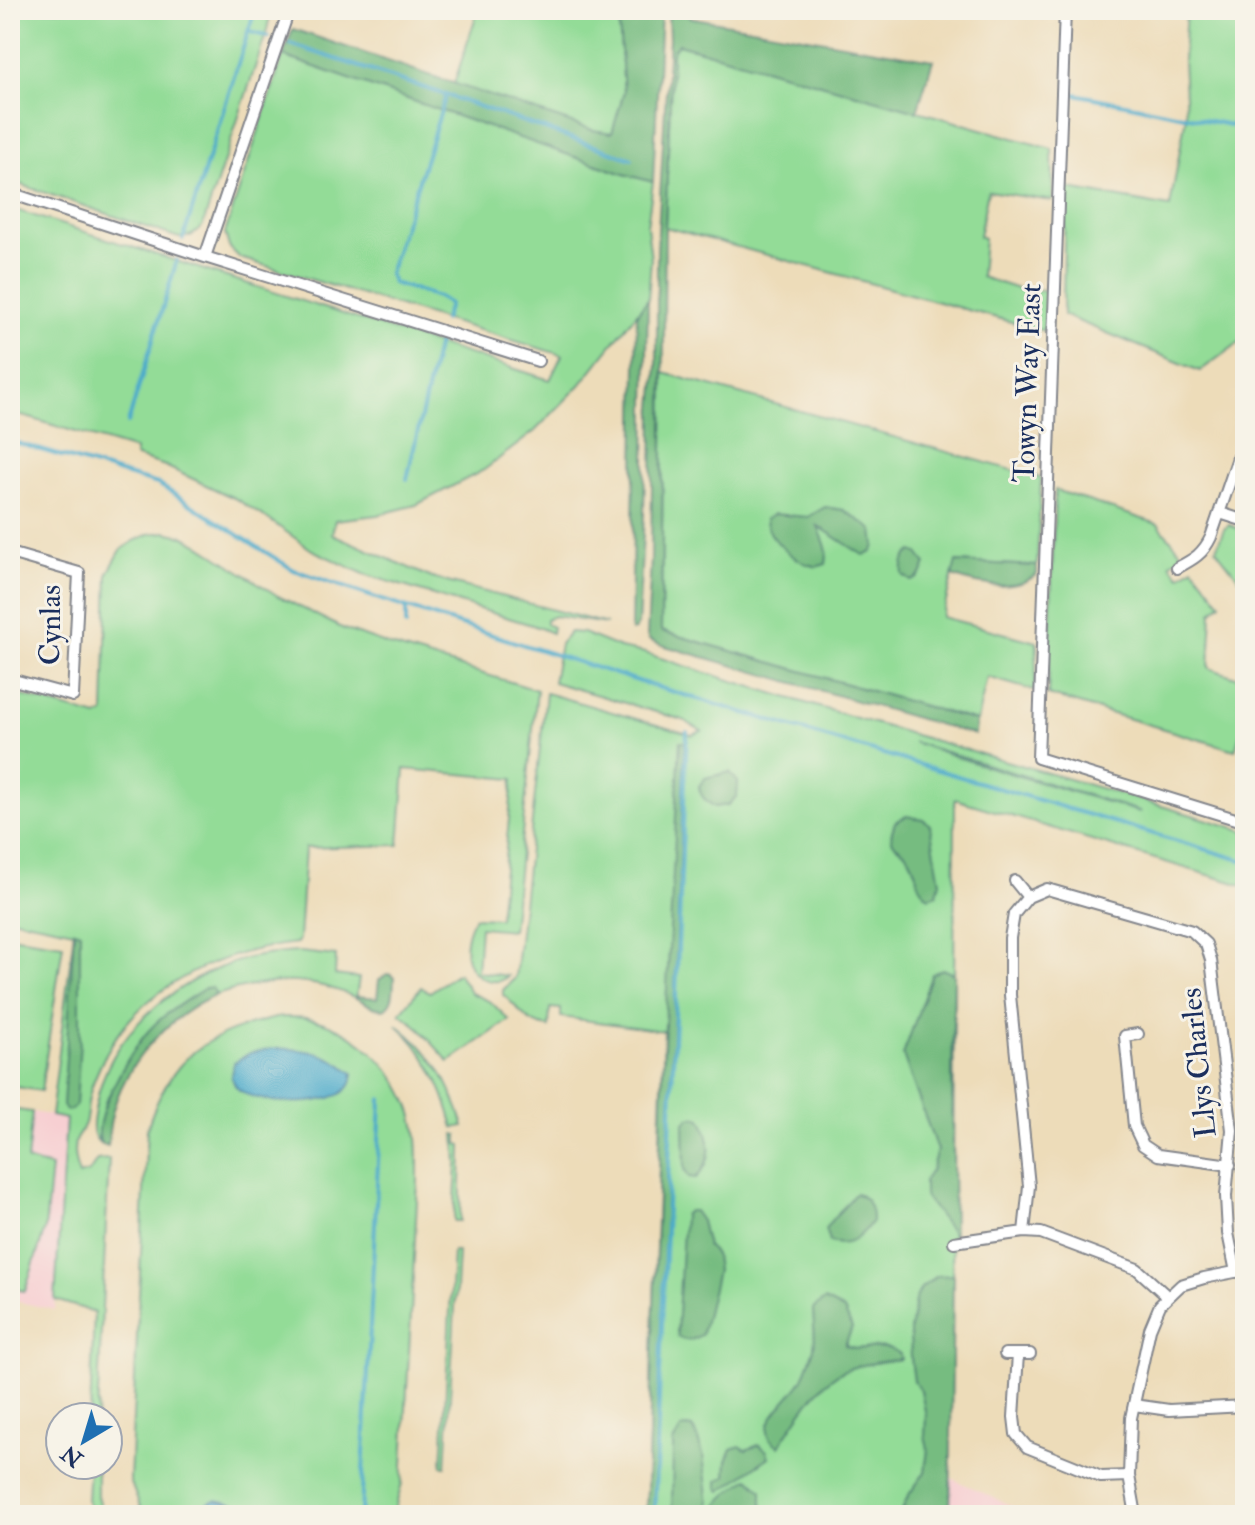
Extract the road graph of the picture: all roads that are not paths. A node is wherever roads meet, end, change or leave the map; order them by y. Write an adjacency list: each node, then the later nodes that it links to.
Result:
1 (289, 10): 4 (street)
2 (1065, 10): 12 (street, Towyn Way East)
3 (10, 193): 4 (street)
4 (205, 257): 5 (street)
5 (538, 361)
6 (1245, 437): 7 (street)
7 (1220, 513): 8 (street); 10 (street)
8 (1245, 521)
9 (10, 553): 11 (street, Cynlas)
10 (1177, 568)
11 (10, 679)
12 (1245, 822)
13 (1015, 881): 14 (street)
14 (1028, 897): 16 (street, Llys Charles); 17 (street)
15 (1138, 1034): 16 (street)
16 (1230, 1165): 19 (street, Llys Charles)
17 (1024, 1232): 18 (street); 20 (street)
18 (954, 1242)
19 (1241, 1271): 20 (street)
20 (1168, 1297): 24 (street)
21 (1005, 1354): 22 (street)
22 (1018, 1354): 23 (street); 26 (street)
23 (1030, 1354)
24 (1134, 1405): 25 (street); 26 (street)
25 (1245, 1406)
26 (1129, 1476): 27 (street)
27 (1136, 1515)

